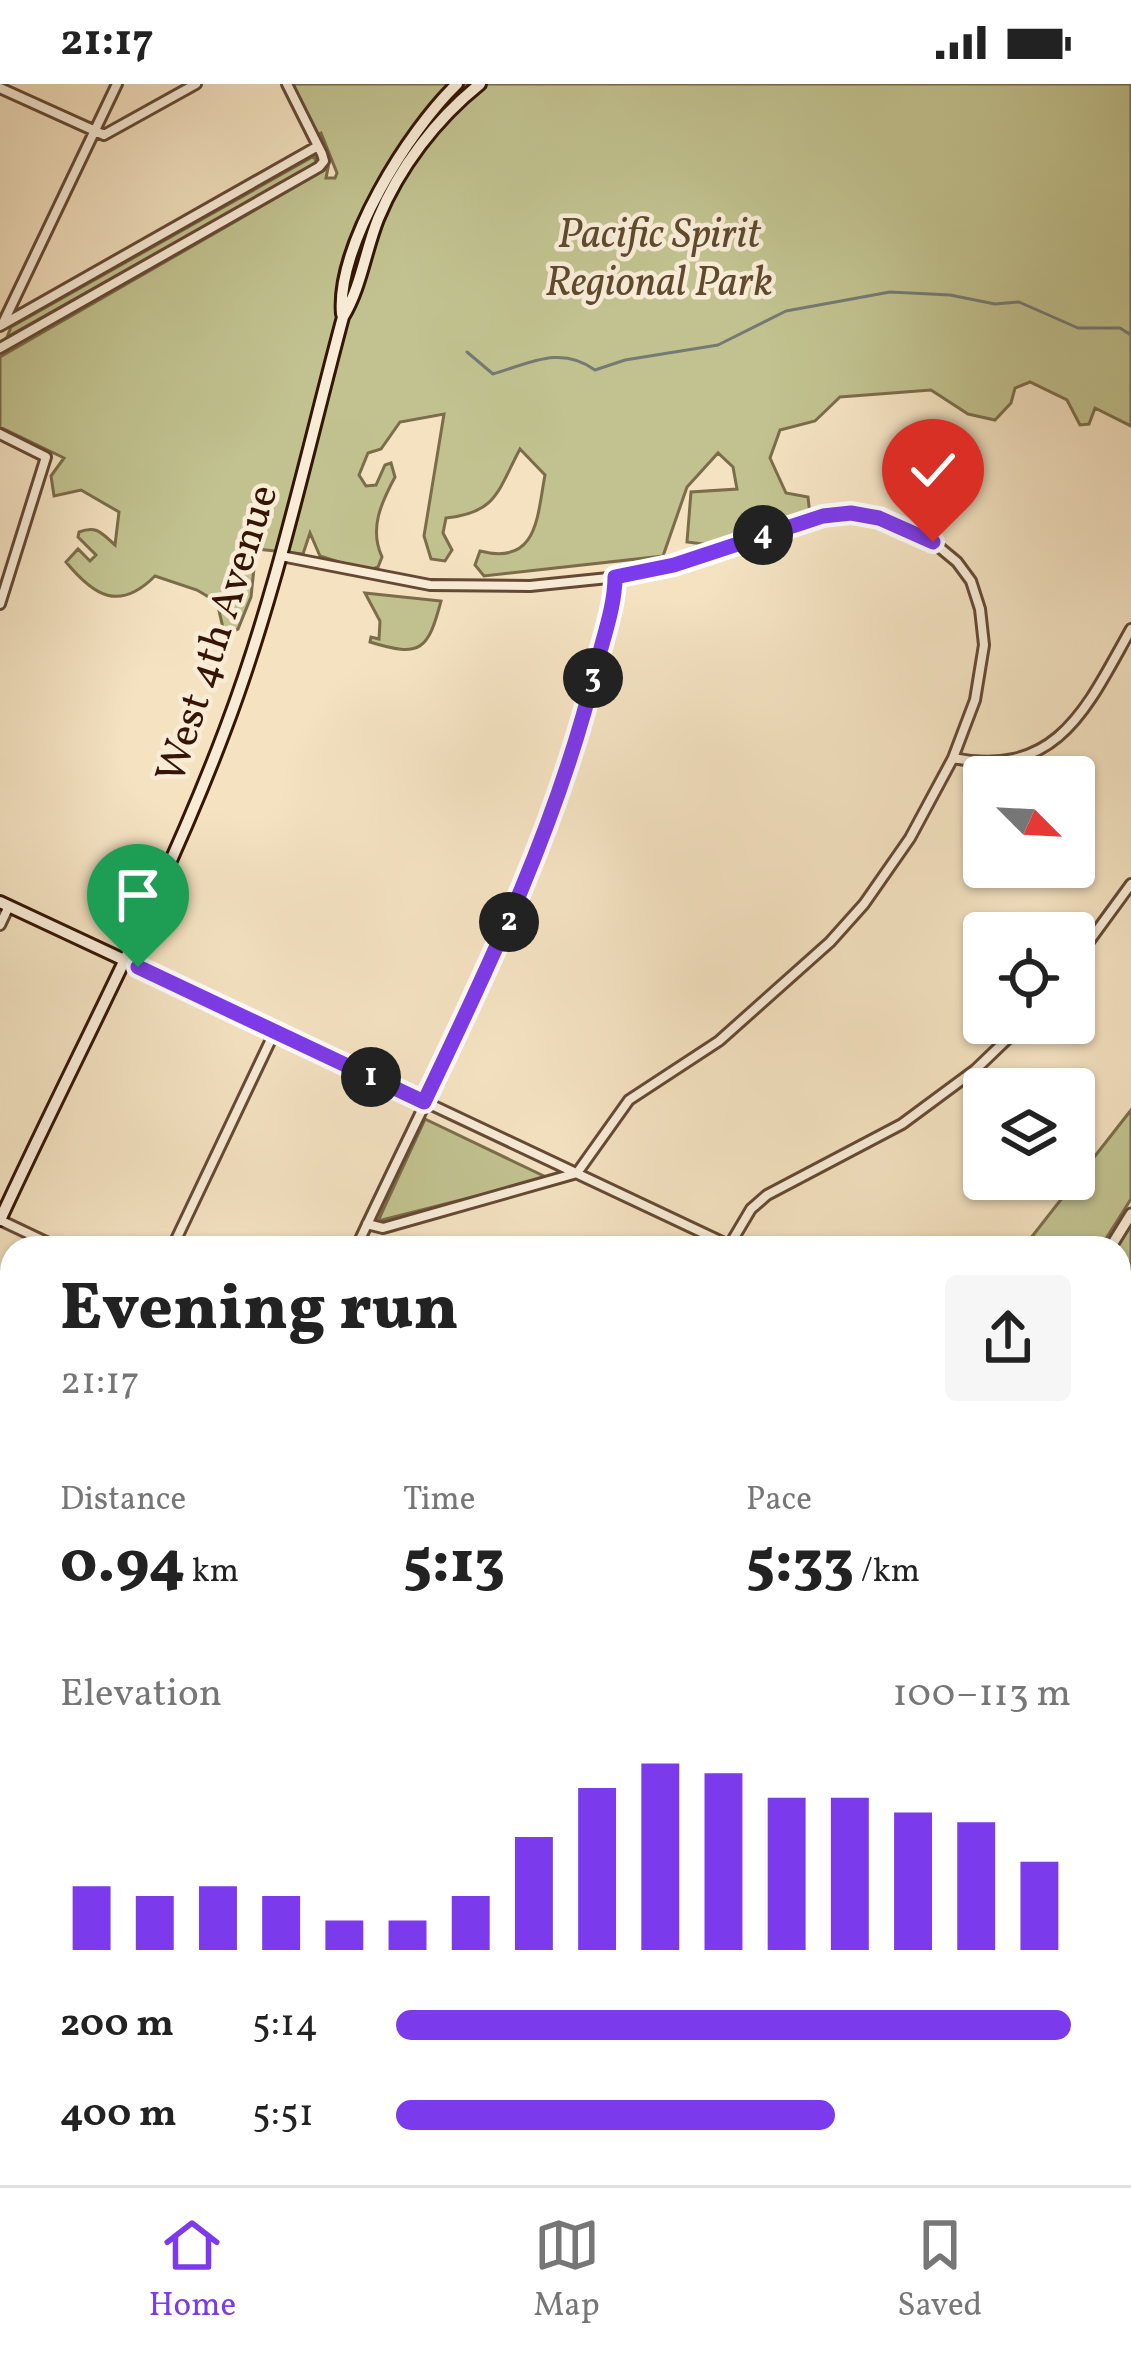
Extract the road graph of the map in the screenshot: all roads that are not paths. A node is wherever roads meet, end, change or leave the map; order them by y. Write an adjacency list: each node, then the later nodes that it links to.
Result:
1 (116, 84): 7 (street)
2 (196, 84): 7 (street)
3 (287, 84): 8 (street)
4 (457, 84): 9 (main road)
5 (480, 84): 9 (main road)
6 (0, 88): 7 (street)
7 (94, 133): 10 (street)
8 (318, 146): 10 (street); 11 (street)
9 (343, 317): 13 (main road, West 4th Avenue)
10 (1, 327)
11 (0, 348)
12 (0, 434): 15 (street)
13 (280, 556): 14 (street); 22 (main road, West 4th Avenue)
14 (615, 577): 17 (street); 25 (street)
15 (0, 604)
16 (1131, 629): 17 (street)
17 (953, 758): 26 (street)
18 (1131, 884): 21 (street)
19 (4, 904): 20 (street); 22 (main road)
20 (0, 925)
21 (1095, 933)
22 (122, 959): 23 (street); 27 (main road, West 4th Avenue)
23 (275, 1031): 25 (street); 30 (street)
24 (1002, 1044): 33 (street)
25 (424, 1102): 26 (street); 28 (street)
26 (577, 1174): 28 (street); 32 (street)
27 (0, 1220): 29 (street)
28 (367, 1224): 31 (street)
29 (34, 1236)
30 (178, 1236)
31 (362, 1236)
32 (706, 1236)
33 (736, 1236)

